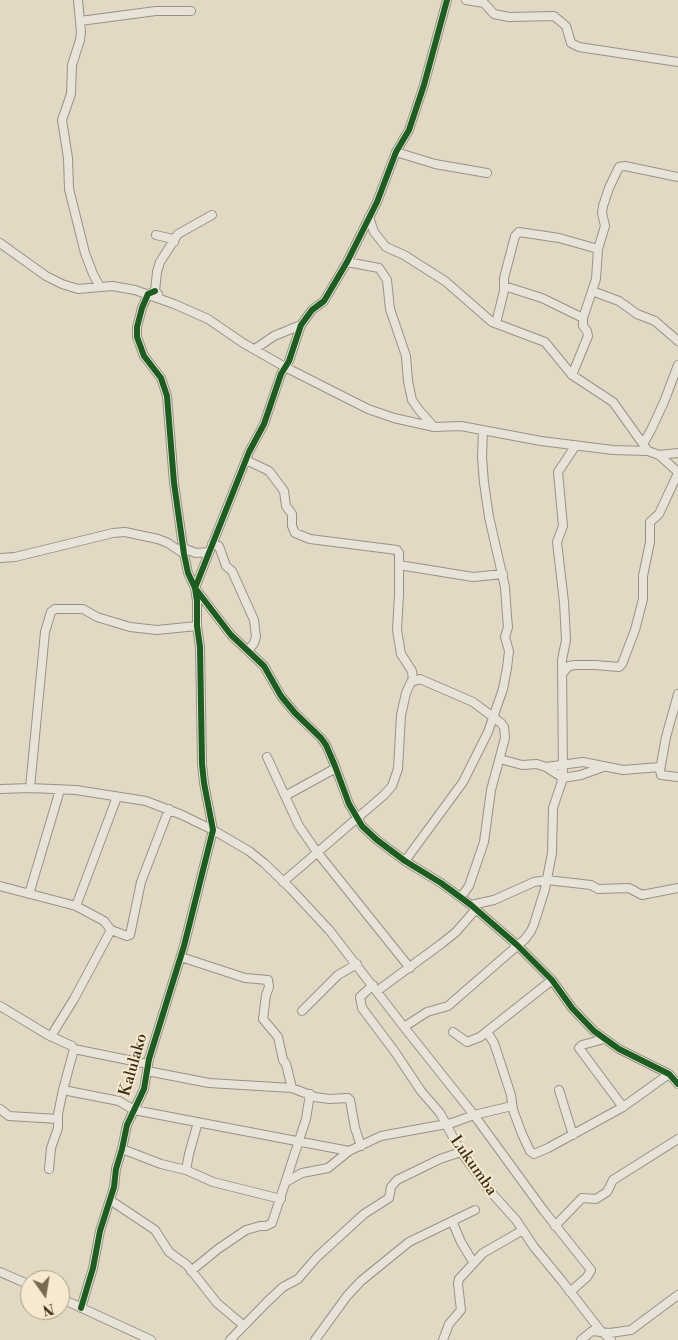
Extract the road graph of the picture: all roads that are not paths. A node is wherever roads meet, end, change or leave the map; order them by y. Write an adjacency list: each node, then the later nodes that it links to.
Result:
1 (78, 0): 5 (street)
2 (447, 0): 7 (street)
3 (466, 0): 6 (street)
4 (191, 10): 5 (street)
5 (80, 21): 17 (street)
6 (678, 62)
7 (396, 152): 8 (street); 11 (street)
8 (487, 173)
9 (678, 177): 15 (street)
10 (212, 215): 13 (street)
11 (369, 217): 16 (street); 22 (street)
12 (156, 235): 13 (street)
13 (175, 239): 20 (street)
14 (0, 242): 17 (street)
15 (598, 249): 18 (street); 19 (street)
16 (347, 262): 23 (street); 29 (street)
17 (100, 286): 20 (street)
18 (504, 286): 21 (street); 22 (street)
19 (592, 291): 21 (street); 24 (street)
20 (152, 293): 25 (street); 39 (street)
21 (583, 318): 28 (street)
22 (496, 323): 28 (street)
23 (301, 325): 25 (street); 27 (street)
24 (678, 341)
25 (255, 349): 27 (street)
26 (678, 366): 31 (street)
27 (285, 367): 29 (street); 36 (street)
28 (572, 375): 31 (street)
29 (434, 427): 30 (street)
30 (483, 430): 32 (street); 43 (street)
31 (642, 444): 33 (street)
32 (576, 445): 33 (street); 47 (street)
33 (648, 451): 35 (street)
34 (678, 453): 35 (street)
35 (659, 456): 37 (street)
36 (246, 460): 38 (street); 42 (street)
37 (678, 472): 47 (street)
38 (212, 544): 40 (street); 46 (street)
39 (183, 551): 40 (street); 41 (street); 44 (street)
40 (209, 552): 44 (street)
41 (0, 558)
42 (399, 565): 43 (street); 48 (street)
43 (503, 574): 50 (street)
44 (195, 588): 45 (street); 46 (street)
45 (196, 626): 60 (street); 67 (street)
46 (248, 651): 57 (street)
47 (563, 673): 53 (street)
48 (413, 680): 50 (street); 66 (street)
49 (678, 694): 56 (street)
50 (494, 718): 52 (street); 69 (street)
51 (267, 757): 64 (street)
52 (500, 758): 54 (street); 75 (street)
53 (562, 764): 54 (street); 55 (street); 59 (street)
54 (546, 767): 59 (street)
55 (603, 767): 56 (street); 59 (street)
56 (660, 767): 58 (street)
57 (336, 768): 64 (street); 66 (street)
58 (678, 777)
59 (563, 778): 70 (street)
60 (30, 788): 61 (street); 62 (street)
61 (0, 790)
62 (60, 790): 63 (street); 74 (street)
63 (117, 796): 65 (street); 76 (street)
64 (285, 796): 68 (street)
65 (169, 809): 67 (street); 78 (street)
66 (357, 819): 68 (street); 69 (street)
67 (213, 830): 71 (street); 80 (street, Kalulako)
68 (317, 852): 71 (street); 82 (street)
69 (405, 861): 75 (street)
70 (547, 880): 73 (street); 77 (street); 79 (street)
71 (283, 882): 81 (street)
72 (0, 886): 74 (street)
73 (678, 888)
74 (29, 894): 76 (street)
75 (461, 897): 77 (street)
76 (76, 906): 78 (street)
77 (473, 907): 79 (street); 82 (street)
78 (111, 930): 90 (street)
79 (517, 945): 83 (street); 87 (street)
80 (181, 957): 93 (street, Kalulako); 96 (street)
81 (357, 964): 84 (street); 86 (street)
82 (410, 968): 84 (street)
83 (552, 980): 89 (street); 91 (street)
84 (375, 988): 87 (street); 107 (street, Lukumba)
85 (0, 1006): 90 (street)
86 (302, 1011)
87 (404, 1028): 104 (street)
88 (453, 1032): 89 (street)
89 (487, 1032): 100 (street)
90 (51, 1036): 92 (street)
91 (604, 1039): 94 (street); 101 (street)
92 (74, 1049): 93 (street); 97 (street)
93 (148, 1068): 96 (street); 103 (street, Kalulako)
94 (669, 1074): 95 (street); 101 (street)
95 (678, 1084)
96 (292, 1088): 99 (street)
97 (63, 1090): 103 (street); 105 (street)
98 (559, 1090): 108 (street)
99 (310, 1094): 110 (street); 111 (street)
100 (512, 1106): 104 (street); 108 (street)
101 (622, 1107): 108 (street)
102 (0, 1108): 105 (street)
103 (134, 1110): 106 (street); 112 (street, Kalulako)
104 (474, 1115): 107 (street); 122 (street)
105 (58, 1119): 115 (street)
106 (198, 1122): 110 (street); 116 (street)
107 (447, 1124): 111 (street); 114 (street, Lukumba)
108 (573, 1135)
109 (678, 1139): 122 (street)
110 (298, 1141): 113 (street); 117 (street)
111 (361, 1146): 113 (street)
112 (122, 1149): 116 (street); 119 (street, Kalulako)
113 (349, 1150): 117 (street)
114 (461, 1152): 123 (street, Lukumba); 132 (street)
115 (49, 1169)
116 (186, 1170): 118 (street)
117 (286, 1182): 118 (street)
118 (281, 1199): 125 (street)
119 (110, 1200): 125 (street); 131 (street, Kalulako)
120 (475, 1210): 121 (street)
121 (452, 1221): 124 (street); 136 (street)
122 (555, 1226): 128 (street)
123 (523, 1230): 124 (street); 128 (street, Lukumba)
124 (474, 1262): 137 (street)
125 (191, 1271): 132 (street)
126 (0, 1272): 127 (street)
127 (20, 1281)
128 (570, 1292): 133 (street, Lukumba)
129 (678, 1295): 133 (street)
130 (70, 1303): 131 (street)
131 (81, 1308): 134 (street)
132 (243, 1325): 135 (street)
133 (600, 1330): 138 (street); 139 (street, Lukumba)
134 (151, 1340)
135 (230, 1340)
136 (315, 1340)
137 (443, 1340)
138 (581, 1340)
139 (611, 1340)

